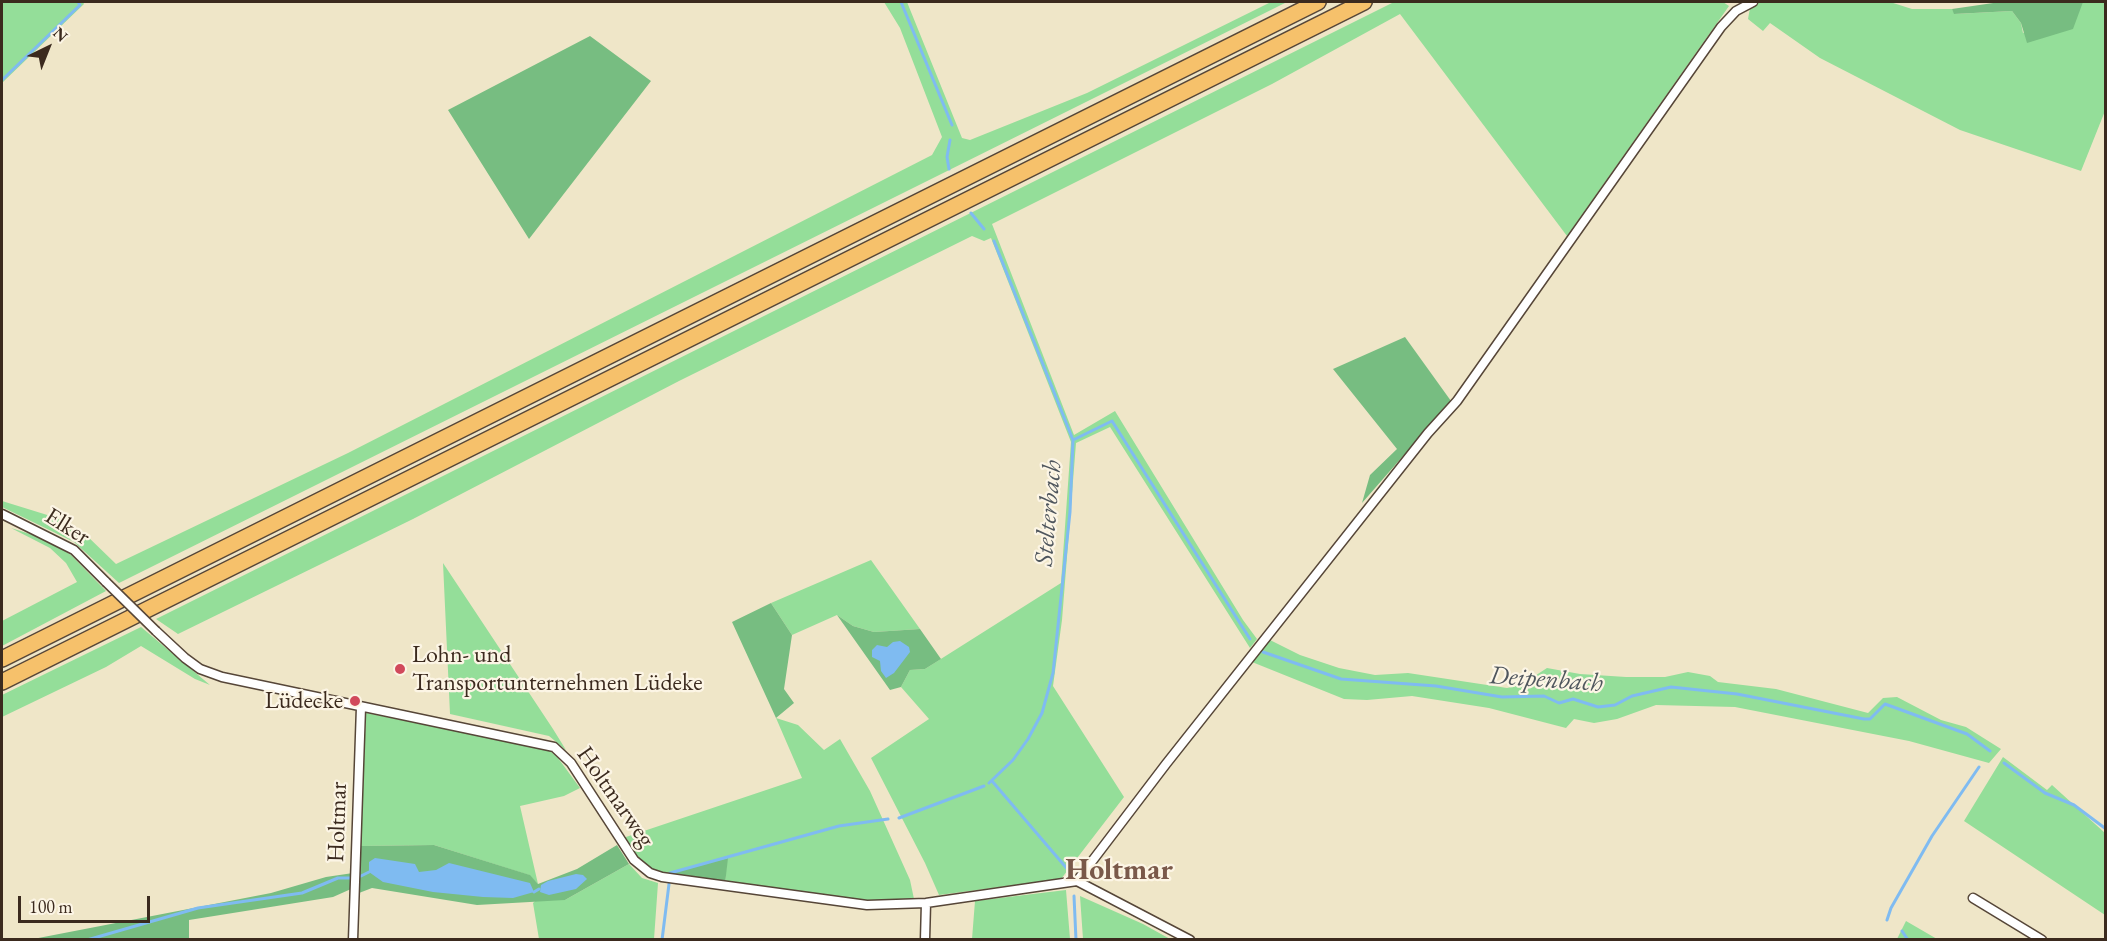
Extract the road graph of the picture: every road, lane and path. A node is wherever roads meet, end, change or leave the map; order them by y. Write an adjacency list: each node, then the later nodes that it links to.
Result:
1 (1317, 2): 6 (highway)
2 (1364, 2): 7 (highway)
3 (1753, 2): 9 (street)
4 (2, 514): 5 (street, Elker, bridge)
5 (156, 631): 8 (street, Holtmarweg)
6 (2, 659)
7 (2, 682)
8 (361, 707): 11 (street, Holtmarweg); 12 (street, Holtmar)
9 (1077, 881): 11 (street, Holtmarweg); 14 (street)
10 (1973, 897): 15 (street)
11 (926, 903): 13 (street)
12 (353, 939)
13 (925, 939)
14 (1190, 939)
15 (2042, 939)

